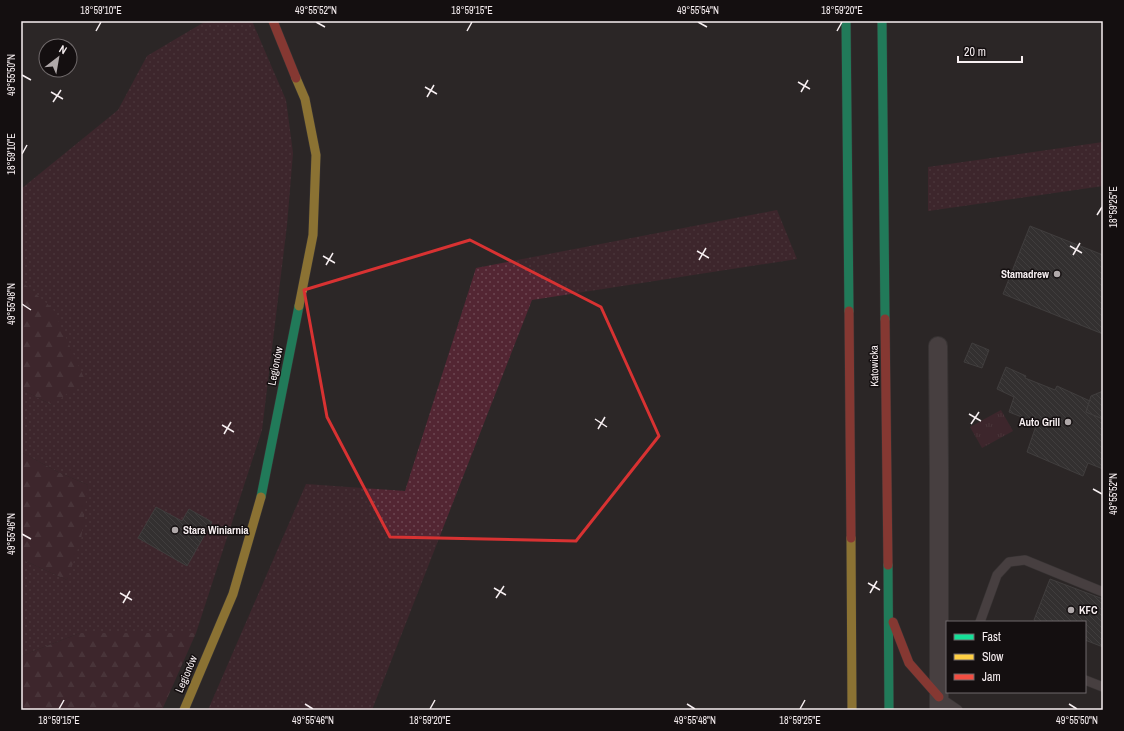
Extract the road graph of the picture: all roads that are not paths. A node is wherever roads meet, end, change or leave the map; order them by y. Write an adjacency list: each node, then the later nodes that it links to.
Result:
1 (273, 21): 12 (main road, Legionów)
2 (846, 21): 13 (main road)
3 (882, 21): 6 (main road, Katowicka)
4 (938, 346): 8 (street)
5 (1103, 592): 7 (lane)
6 (888, 609): 11 (main road); 14 (main road, Katowicka)
7 (980, 621)
8 (943, 641): 11 (street)
9 (1086, 680): 10 (lane)
10 (1103, 687)
11 (939, 704): 15 (lane)
12 (184, 710)
13 (852, 710)
14 (889, 710)
15 (958, 710)

